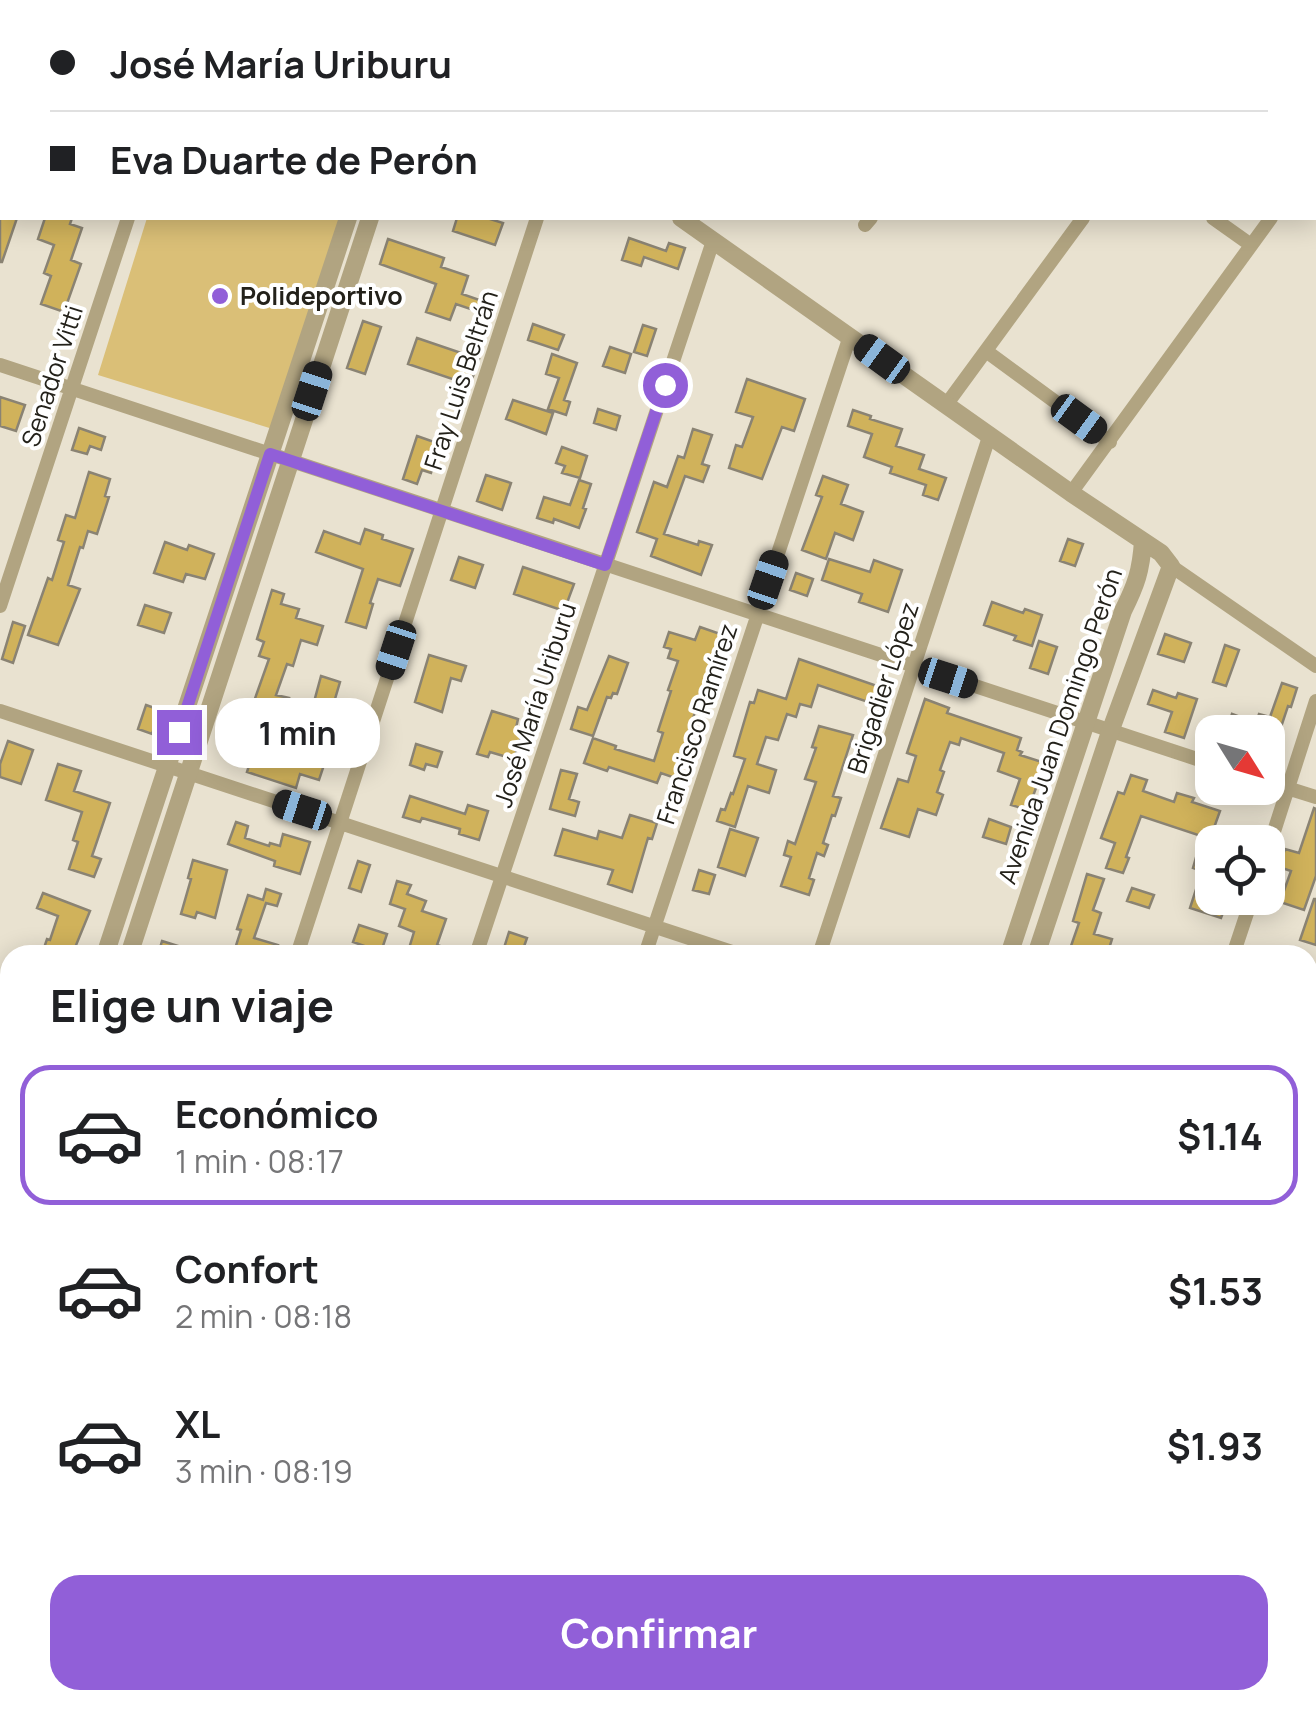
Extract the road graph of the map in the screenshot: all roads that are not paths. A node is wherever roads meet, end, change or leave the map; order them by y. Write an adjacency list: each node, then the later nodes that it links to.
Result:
1 (127, 220): 14 (street, Senador Vitti)
2 (347, 220): 18 (street)
3 (369, 220): 19 (street)
4 (536, 220): 21 (street, Fray Luis Beltrán)
5 (683, 220): 9 (street)
6 (1082, 220): 12 (street)
7 (1217, 220): 10 (street)
8 (1270, 220): 10 (street)
9 (713, 241): 11 (street); 23 (street, José María Uriburu)
10 (1251, 245): 17 (street)
11 (850, 336): 15 (street); 26 (street, Francisco Ramírez)
12 (986, 352): 15 (street); 17 (street)
13 (0, 365): 14 (street)
14 (72, 388): 18 (street); 25 (street, Senador Vitti)
15 (946, 405): 16 (street)
16 (990, 434): 20 (street); 28 (street, Brigadier López)
17 (1110, 442): 20 (street)
18 (270, 454): 19 (street); 34 (street)
19 (290, 460): 21 (street); 35 (street)
20 (1071, 493): 22 (street)
21 (441, 511): 23 (street); 39 (street, Fray Luis Beltrán)
22 (1142, 541): 24 (street, Avenida Juan Domingo Perón); 31 (street, Avenida Juan Domingo Perón)
23 (605, 565): 26 (street); 41 (street, José María Uriburu)
24 (1172, 566): 27 (street); 32 (street, Avenida Juan Domingo Perón)
25 (0, 606)
26 (757, 615): 28 (street); 43 (street, Francisco Ramírez)
27 (1316, 666)
28 (913, 667): 31 (street); 50 (street, Brigadier López)
29 (1316, 701): 37 (street)
30 (0, 710): 34 (street)
31 (1086, 724): 32 (street); 51 (street, Avenida Juan Domingo Perón)
32 (1110, 732): 33 (street); 52 (street, Avenida Juan Domingo Perón)
33 (1195, 759)
34 (168, 766): 35 (street); 44 (street)
35 (189, 773): 39 (street); 45 (street)
36 (1285, 787): 37 (street)
37 (1288, 788): 38 (street); 40 (street)
38 (1316, 797)
39 (340, 822): 41 (street); 46 (street, Fray Luis Beltrán)
40 (1276, 825)
41 (502, 876): 43 (street); 47 (street, José María Uriburu)
42 (1247, 915): 53 (street)
43 (654, 926): 48 (street, Francisco Ramírez); 49 (street)
44 (108, 945)
45 (132, 945)
46 (300, 945)
47 (479, 945)
48 (647, 945)
49 (711, 945)
50 (821, 945)
51 (1012, 945)
52 (1039, 945)
53 (1237, 945)

